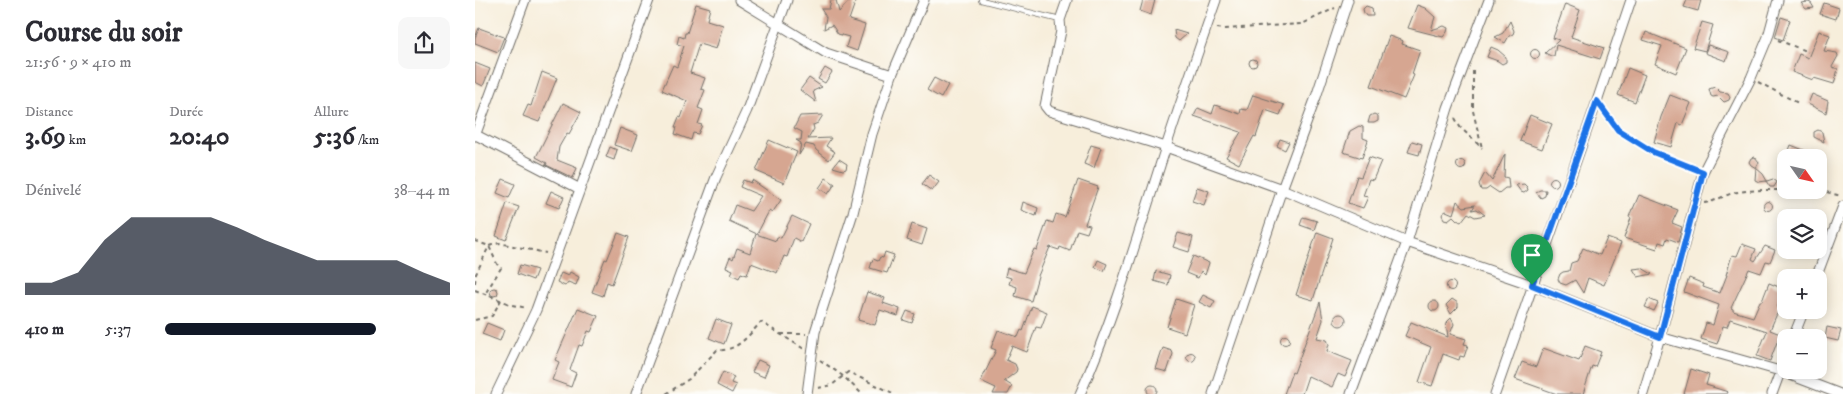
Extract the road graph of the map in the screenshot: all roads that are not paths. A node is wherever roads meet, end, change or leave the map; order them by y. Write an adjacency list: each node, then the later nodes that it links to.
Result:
1 (525, 0): 16 (street)
2 (649, 0): 18 (street)
3 (739, 0): 14 (street)
4 (787, 0): 14 (street)
5 (925, 0): 15 (street)
6 (981, 0): 13 (lane)
7 (1067, 0): 13 (street)
8 (1216, 0): 17 (street)
9 (1489, 0): 21 (street)
10 (1631, 0): 23 (street)
11 (1777, 0): 24 (street)
12 (1347, 1): 19 (street)
13 (1060, 20): 17 (street)
14 (778, 25): 15 (street); 30 (street)
15 (892, 75): 28 (street)
16 (476, 136): 18 (street)
17 (1166, 147): 19 (street); 31 (street)
18 (580, 189): 29 (street)
19 (1282, 189): 21 (street); 32 (street)
20 (1843, 206): 22 (street)
21 (1407, 242): 23 (street); 33 (street)
22 (1819, 269)
23 (1532, 285): 24 (street); 34 (street)
24 (1660, 337): 25 (street); 35 (street)
25 (1777, 370)
26 (1778, 379): 36 (street)
27 (1802, 379): 37 (street)
28 (808, 392)
29 (496, 394)
30 (636, 394)
31 (1080, 394)
32 (1213, 394)
33 (1351, 394)
34 (1495, 394)
35 (1643, 394)
36 (1772, 394)
37 (1840, 394)

